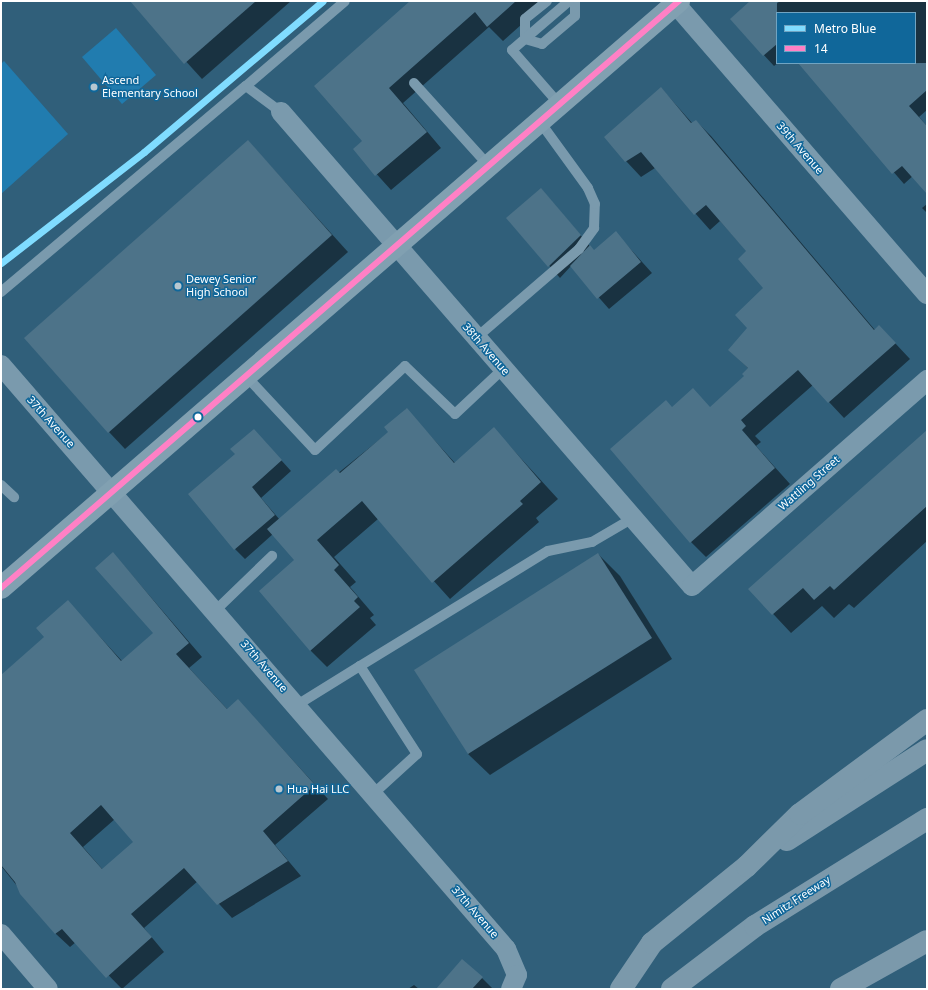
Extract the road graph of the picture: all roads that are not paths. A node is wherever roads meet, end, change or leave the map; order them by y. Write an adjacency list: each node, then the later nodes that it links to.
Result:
1 (345, 1): 8 (lane)
2 (547, 1): 6 (lane)
3 (569, 1): 6 (lane)
4 (575, 1): 6 (lane)
5 (676, 2): 9 (main road); 15 (street, 39th Avenue)
6 (525, 39): 9 (lane)
7 (414, 83): 12 (lane)
8 (246, 86): 10 (lane); 14 (lane)
9 (560, 105): 11 (main road)
10 (281, 112): 13 (street, 38th Avenue)
11 (540, 122): 12 (main road); 16 (lane)
12 (489, 166): 13 (main road)
13 (396, 246): 16 (street, 38th Avenue); 19 (main road)
14 (1, 292)
15 (927, 294)
16 (476, 338): 18 (street, 38th Avenue)
17 (2, 367): 22 (street, 37th Avenue)
18 (503, 369): 19 (lane); 24 (street, 38th Avenue)
19 (246, 376): 22 (main road)
20 (927, 380): 26 (street, Wattling Street)
21 (1, 485): 23 (lane)
22 (113, 491): 27 (main road); 28 (street, 37th Avenue)
23 (14, 497)
24 (633, 518): 26 (street, 38th Avenue); 29 (lane)
25 (272, 556): 28 (lane)
26 (692, 586)
27 (1, 588)
28 (216, 610): 30 (street, 37th Avenue)
29 (360, 666): 30 (lane); 33 (lane)
30 (297, 704): 33 (street, 37th Avenue)
31 (927, 720): 35 (highway)
32 (927, 750): 35 (highway)
33 (373, 794): 38 (street, 37th Avenue)
34 (927, 818): 41 (highway, Nimitz Freeway)
35 (747, 866): 40 (highway)
36 (1, 934): 39 (street)
37 (927, 941): 42 (highway)
38 (514, 982)
39 (48, 989)
40 (621, 989)
41 (672, 989)
42 (842, 989)

